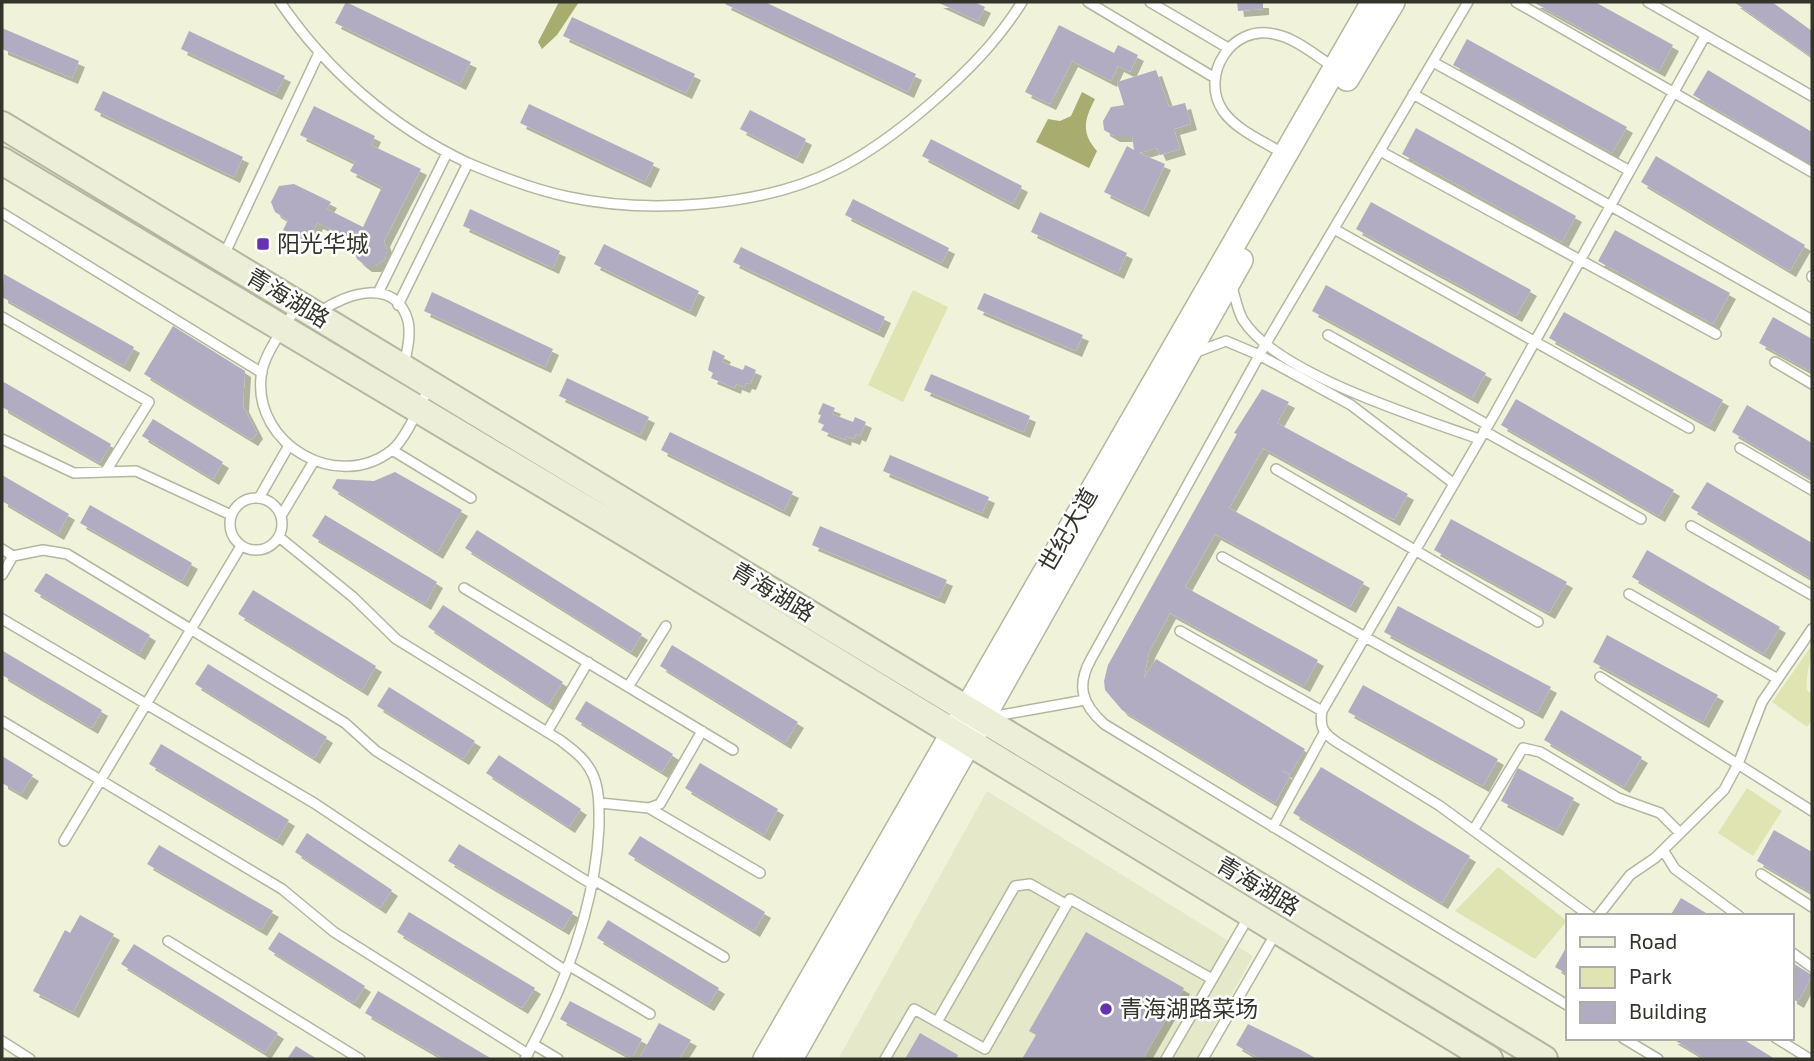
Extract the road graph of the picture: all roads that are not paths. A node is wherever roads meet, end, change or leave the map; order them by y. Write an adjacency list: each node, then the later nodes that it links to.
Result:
1 (280, 2): 12 (lane)
2 (1022, 2): 24 (lane)
3 (1088, 2): 15 (lane)
4 (1150, 2): 11 (lane)
5 (1373, 2): 14 (street, 世纪大道)
6 (1393, 2): 32 (street, 世纪大道)
7 (1468, 2): 13 (lane)
8 (1516, 2): 16 (lane)
9 (1648, 2): 10 (lane)
10 (1705, 36): 16 (lane); 18 (lane)
11 (1228, 48): 14 (lane); 15 (lane)
12 (318, 54): 21 (lane); 30 (lane)
13 (1433, 62): 17 (lane); 25 (lane)
14 (1336, 68): 22 (street, 世纪大道)
15 (1215, 78): 22 (lane)
16 (1674, 92): 25 (lane); 26 (lane)
17 (1413, 94): 20 (lane); 27 (lane)
18 (1812, 96)
19 (2, 125): 30 (main road, 青海湖路)
20 (1380, 151): 29 (lane); 31 (lane)
21 (447, 153): 24 (lane); 33 (lane)
22 (1285, 155): 92 (street, 世纪大道)
23 (2, 161): 38 (main road, 青海湖路)
24 (468, 163): 34 (lane)
25 (1630, 171): 27 (lane)
26 (1812, 172)
27 (1610, 206): 31 (lane); 37 (lane)
28 (2, 213): 47 (lane)
29 (1334, 229): 41 (lane); 42 (lane)
30 (222, 258): 35 (main road, 青海湖路)
31 (1580, 259): 39 (lane); 41 (lane)
32 (1230, 279): 42 (lane); 44 (street, 世纪大道)
33 (379, 293): 34 (lane); 35 (lane)
34 (398, 305): 46 (lane)
35 (307, 310): 38 (lane); 46 (main road, 青海湖路)
36 (2, 317): 59 (lane)
37 (1812, 320)
38 (284, 329): 47 (lane); 50 (main road, 青海湖路)
39 (1716, 334)
40 (1328, 335): 52 (lane)
41 (1535, 341): 51 (lane); 52 (lane)
42 (1265, 345): 43 (lane); 52 (lane)
43 (1259, 355): 44 (lane); 60 (lane); 89 (lane)
44 (1186, 356): 92 (street, 世纪大道)
45 (1775, 362): 48 (lane)
46 (404, 368): 49 (main road, 青海湖路)
47 (262, 373): 54 (lane)
48 (1812, 384)
49 (431, 385): 50 (lane); 92 (main road, 青海湖路)
50 (417, 409): 56 (lane); 98 (main road, 青海湖路)
51 (1689, 428)
52 (1484, 432): 60 (lane); 66 (lane)
53 (2, 439): 59 (lane)
54 (288, 447): 57 (lane); 62 (lane)
55 (1740, 447): 61 (lane)
56 (392, 450): 57 (lane); 63 (lane)
57 (314, 461): 65 (lane)
58 (1276, 469): 71 (lane)
59 (106, 471): 64 (lane)
60 (1453, 483): 71 (lane)
61 (1812, 490)
62 (259, 498): 64 (lane); 65 (lane)
63 (471, 498)
64 (231, 515): 69 (lane)
65 (281, 516): 68 (lane)
66 (1642, 519)
67 (1691, 526): 77 (lane)
68 (279, 537): 69 (lane); 96 (lane)
69 (241, 546): 81 (lane)
70 (2, 549): 72 (lane)
71 (1414, 550): 79 (lane); 84 (lane)
72 (13, 556): 74 (lane); 81 (lane)
73 (1222, 557): 84 (lane)
74 (2, 575)
75 (464, 588): 85 (lane)
76 (1629, 594): 87 (lane)
77 (1812, 595)
78 (2, 619): 90 (lane)
79 (1538, 622)
80 (666, 626): 88 (lane)
81 (192, 629): 90 (lane); 112 (lane)
82 (1812, 629): 87 (lane)
83 (1180, 631): 91 (lane)
84 (1363, 636): 91 (lane); 94 (lane)
85 (588, 662): 88 (lane); 96 (lane)
86 (1600, 677): 100 (lane)
87 (1778, 679): 100 (lane)
88 (628, 687): 95 (lane)
89 (1085, 700): 92 (lane); 105 (lane)
90 (146, 706): 101 (lane); 124 (lane)
91 (1322, 711): 97 (lane)
92 (974, 714): 98 (street, 世纪大道); 142 (main road, 青海湖路)
93 (2, 721): 101 (lane)
94 (1519, 723)
95 (702, 731): 99 (lane); 103 (lane)
96 (547, 732): 102 (lane)
97 (1324, 733): 105 (lane); 106 (lane)
98 (961, 738): 115 (main road, 青海湖路); 136 (street, 世纪大道); 137 (street, 世纪大道)
99 (733, 750)
100 (1738, 764): 104 (lane); 107 (lane)
101 (102, 780): 108 (lane); 132 (lane)
102 (600, 803): 103 (lane); 112 (lane)
103 (649, 808): 110 (lane)
104 (1812, 811)
105 (1273, 827): 126 (lane)
106 (1474, 829): 107 (lane); 116 (lane)
107 (1680, 833): 109 (lane)
108 (64, 841)
109 (1663, 850): 117 (lane); 118 (lane)
110 (760, 873)
111 (1761, 874): 114 (lane)
112 (593, 882): 122 (lane); 124 (lane)
113 (1067, 905): 125 (lane); 128 (lane); 128 (lane)
114 (1812, 907)
115 (1251, 914): 119 (main road, 青海湖路); 125 (lane)
116 (1587, 914)
117 (1600, 914)
118 (1736, 914)
119 (1278, 930): 140 (lane); 141 (main road, 青海湖路)
120 (168, 941): 134 (lane)
121 (1793, 953): 123 (lane)
122 (723, 957)
123 (1812, 967)
124 (567, 968): 127 (lane); 132 (lane)
125 (1212, 979): 139 (lane)
126 (1566, 1003)
127 (650, 1014)
128 (937, 1023): 138 (lane)
129 (1626, 1040): 143 (lane)
130 (1779, 1040): 144 (lane)
131 (2, 1041): 133 (lane)
132 (528, 1052): 135 (lane)
133 (30, 1059)
134 (360, 1059)
135 (558, 1059)
136 (765, 1059)
137 (791, 1059)
138 (885, 1059)
139 (1166, 1059)
140 (1203, 1059)
141 (1489, 1059)
142 (1544, 1059)
143 (1658, 1059)
144 (1810, 1059)

